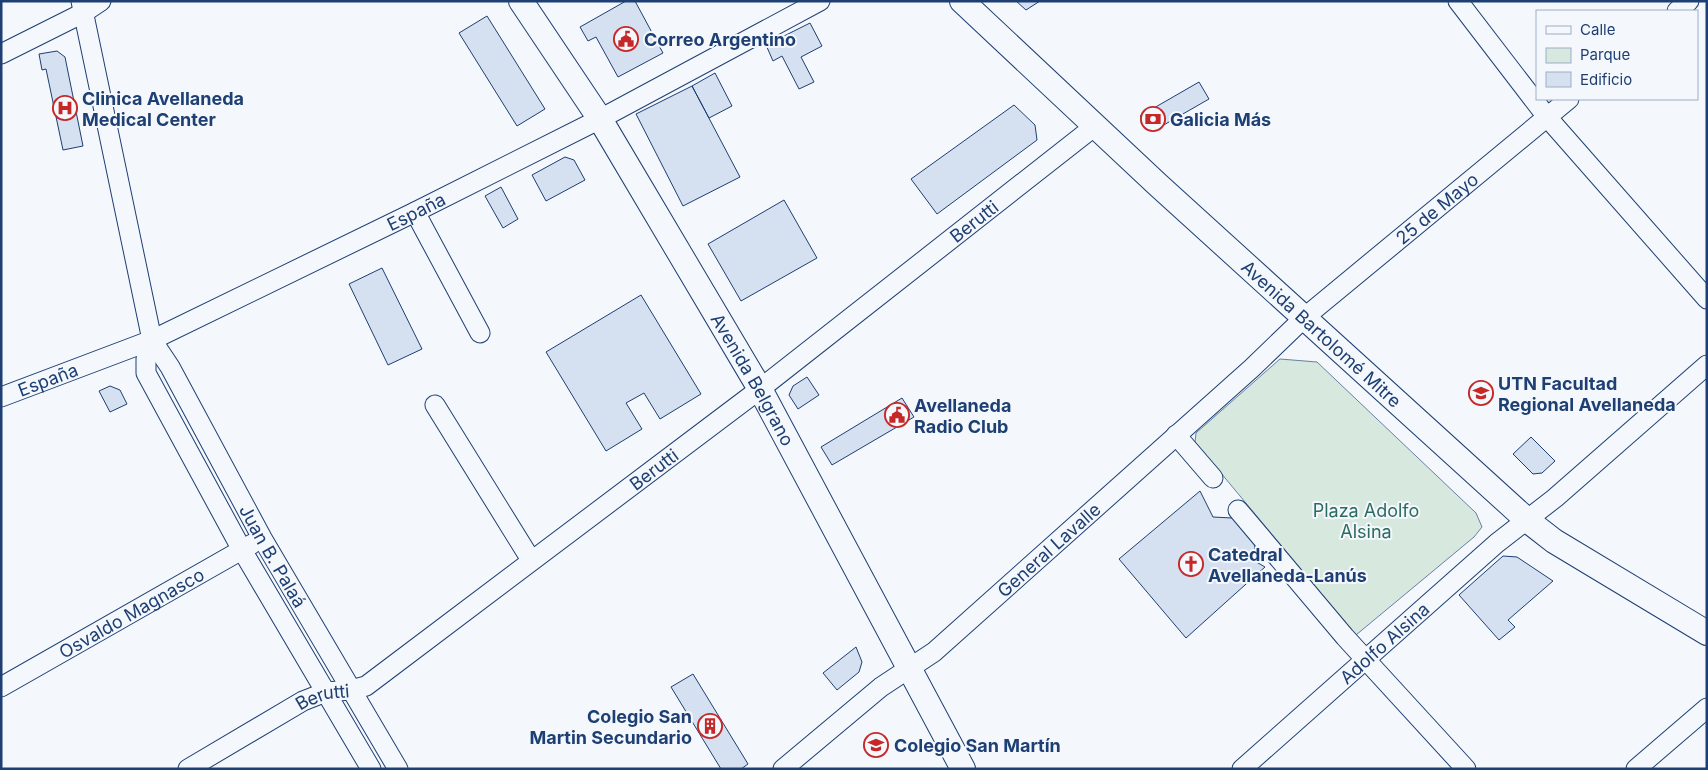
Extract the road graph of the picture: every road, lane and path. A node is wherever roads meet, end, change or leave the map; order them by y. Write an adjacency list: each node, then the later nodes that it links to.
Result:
1 (101, 1): 7 (street)
2 (521, 1): 12 (main road, Avenida Belgrano)
3 (820, 1): 12 (street, España)
4 (962, 1): 13 (main road, Avenida Bartolomé Mitre)
5 (1458, 1): 11 (street)
6 (1689, 1): 8 (street)
7 (82, 7): 9 (street); 18 (street, Juan B. Palaá)
8 (1678, 10)
9 (1, 54)
10 (1569, 100): 11 (street, 25 de Mayo)
11 (1547, 117): 15 (street); 16 (street, 25 de Mayo)
12 (600, 119): 14 (street, España); 20 (main road, Avenida Belgrano)
13 (1095, 126): 16 (main road, Avenida Bartolomé Mitre); 20 (street, Berutti)
14 (415, 212): 17 (street); 18 (street, España)
15 (1707, 299)
16 (1305, 317): 23 (street, General Lavalle); 26 (main road, Avenida Bartolomé Mitre)
17 (480, 333)
18 (152, 340): 21 (street, España); 27 (street, Juan B. Palaá); 28 (street, Juan B. Palaá)
19 (1707, 365): 26 (street, Adolfo Alsina)
20 (760, 389): 29 (street, Berutti); 32 (main road, Avenida Belgrano)
21 (1, 397)
22 (435, 405): 29 (street)
23 (1176, 435): 24 (street); 32 (street, General Lavalle)
24 (1212, 478)
25 (1238, 510): 31 (street)
26 (1527, 520): 30 (main road, Avenida Bartolomé Mitre); 31 (street, Adolfo Alsina)
27 (262, 538): 28 (street, Osvaldo Magnasco); 34 (street, Juan B. Palaá)
28 (242, 550): 33 (street, Osvaldo Magnasco); 35 (street, Juan B. Palaá)
29 (531, 560): 34 (street, Berutti)
30 (1707, 633)
31 (1365, 659): 42 (street, Adolfo Alsina); 43 (street)
32 (909, 668): 40 (street, General Lavalle); 41 (main road, Avenida Belgrano)
33 (1, 688)
34 (350, 690): 35 (street, Berutti); 39 (street, Juan B. Palaá)
35 (326, 692): 37 (street, Berutti); 38 (street, Juan B. Palaá)
36 (1707, 708): 44 (street)
37 (188, 769)
38 (371, 769)
39 (398, 769)
40 (783, 769)
41 (963, 769)
42 (1242, 769)
43 (1466, 769)
44 (1636, 769)

